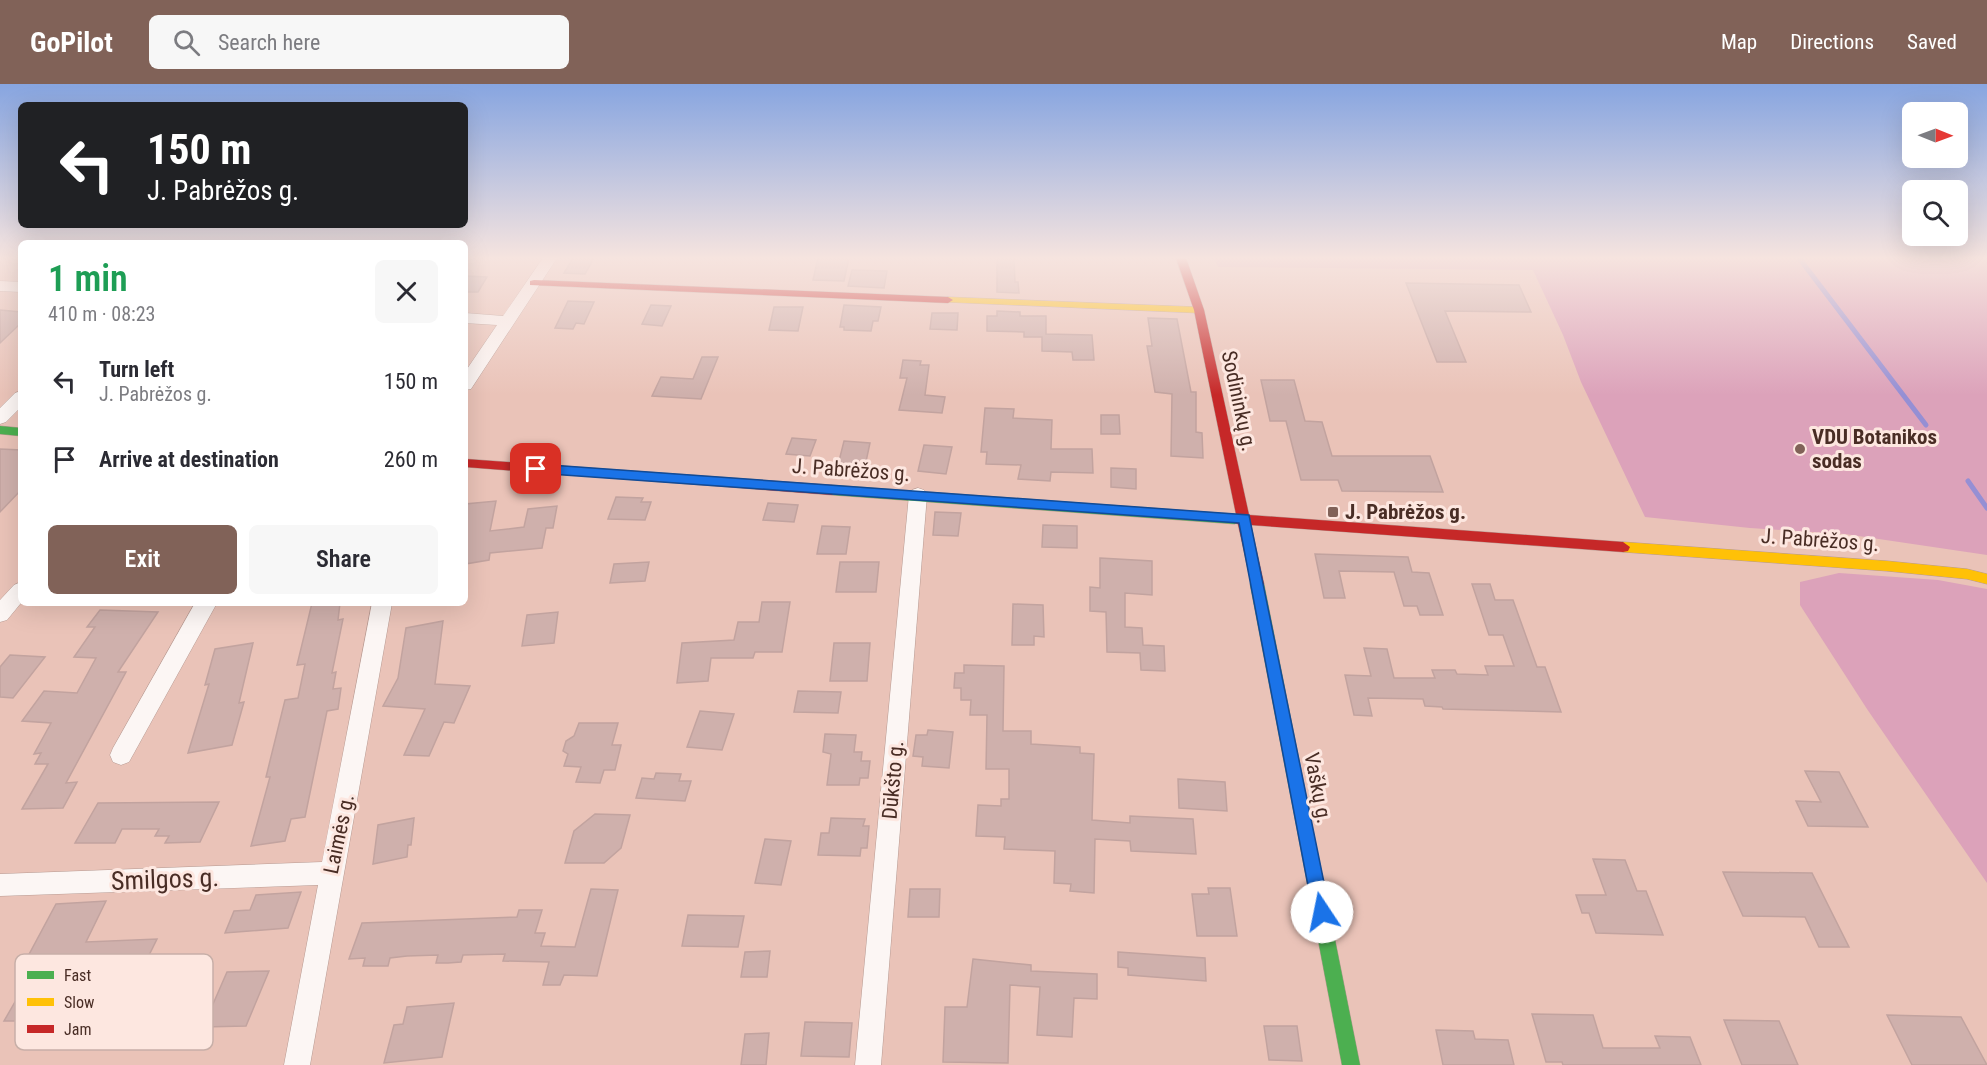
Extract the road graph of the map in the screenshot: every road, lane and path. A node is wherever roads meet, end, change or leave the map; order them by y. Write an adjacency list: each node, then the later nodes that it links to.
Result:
1 (520, 304): 6 (street)
2 (1046, 304): 4 (street)
3 (1197, 304): 4 (street, Sodininkų g.)
4 (1199, 310): 14 (street, Sodininkų g.)
5 (468, 318): 6 (street)
6 (509, 321): 7 (street)
7 (468, 381)
8 (18, 400): 9 (street)
9 (0, 418)
10 (0, 430): 11 (street)
11 (18, 432)
12 (468, 463): 13 (street, J. Pabrėžos g.)
13 (918, 495): 14 (street, J. Pabrėžos g.); 24 (street, Dūkšto g.)
14 (1244, 519): 15 (street, J. Pabrėžos g.); 25 (street, Vaškų g.)
15 (1987, 579)
16 (18, 593): 19 (street)
17 (205, 606): 20 (street)
18 (381, 606): 21 (street, Laimės g.)
19 (0, 614)
20 (121, 755)
21 (331, 873): 22 (street, Smilgos g.); 23 (street, Laimės g.)
22 (0, 885)
23 (297, 1065)
24 (868, 1065)
25 (1351, 1065)

